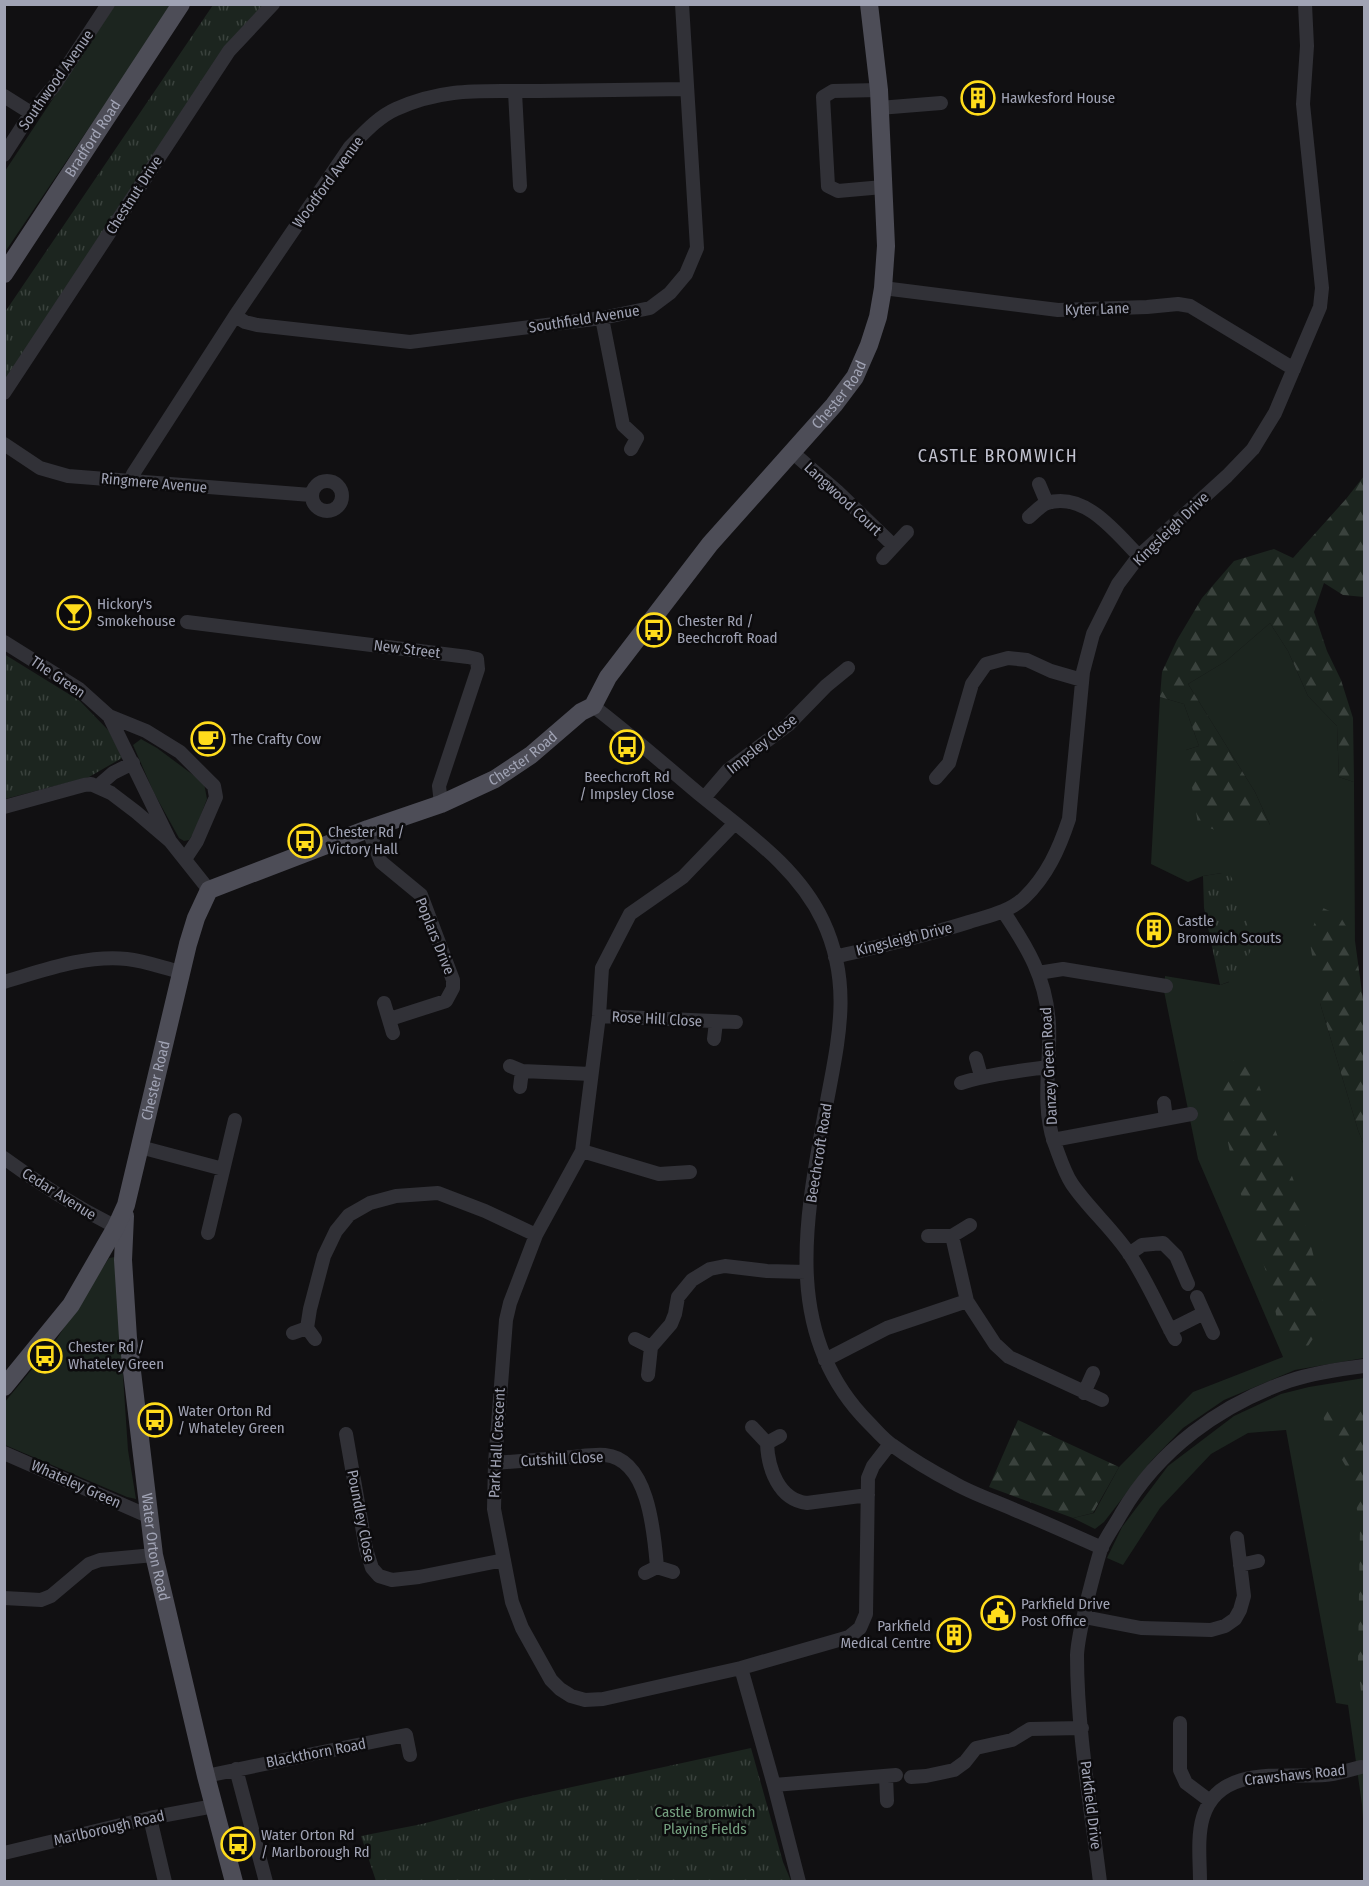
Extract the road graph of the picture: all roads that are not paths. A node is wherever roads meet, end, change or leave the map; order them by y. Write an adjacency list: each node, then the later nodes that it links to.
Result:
1 (108, 4): 12 (street, Southwood Avenue)
2 (182, 4): 16 (main road, Bradford Road)
3 (273, 4): 21 (street, Chestnut Drive)
4 (682, 4): 7 (street, Southfield Avenue)
5 (869, 4): 10 (main road, Chester Road)
6 (1305, 4): 20 (street, Kingsleigh Drive)
7 (687, 89): 8 (street, Woodford Avenue); 19 (street, Southfield Avenue)
8 (515, 92): 14 (street); 18 (street, Woodford Avenue)
9 (4, 96): 12 (street)
10 (879, 99): 11 (street); 15 (main road, Chester Road); 15 (street)
11 (941, 103)
12 (31, 113): 13 (street, Southwood Avenue)
13 (4, 155)
14 (520, 186)
15 (883, 187): 17 (main road, Chester Road)
16 (4, 274)
17 (883, 288): 20 (street, Kyter Lane); 24 (main road, Chester Road)
18 (235, 316): 19 (street, Southfield Avenue); 25 (street, Woodford Avenue)
19 (602, 318): 23 (street)
20 (1294, 369): 32 (street, Kingsleigh Drive)
21 (4, 393)
22 (4, 444): 25 (street, Ringmere Avenue)
23 (631, 449)
24 (792, 452): 31 (street, Langwood Court); 38 (main road, Chester Road)
25 (131, 481): 27 (street, Ringmere Avenue)
26 (1039, 484): 28 (street)
27 (311, 495)
28 (1047, 503): 29 (street); 32 (street)
29 (1029, 517)
30 (907, 532): 31 (street, Langwood Court)
31 (894, 546): 33 (street, Langwood Court)
32 (1139, 556): 37 (street, Kingsleigh Drive)
33 (883, 558)
34 (187, 622): 44 (street, New Street)
35 (4, 642): 39 (street, The Green)
36 (848, 668): 43 (street, Impsley Close)
37 (1082, 680): 41 (street); 51 (street, Kingsleigh Drive)
38 (593, 706): 43 (street, Beechcroft Road); 44 (main road, Chester Road)
39 (109, 716): 40 (street, The Green); 49 (street, The Green)
40 (133, 763): 42 (street); 48 (street, The Green)
41 (936, 778)
42 (98, 786): 45 (street); 48 (street)
43 (704, 798): 46 (street, Beechcroft Road)
44 (441, 804): 47 (main road, Chester Road)
45 (4, 807)
46 (735, 823): 52 (street, Beechcroft Road); 58 (street, Park Hall Crescent)
47 (368, 829): 50 (main road, Chester Road); 57 (street, Poplars Drive)
48 (170, 841): 49 (street)
49 (185, 859): 50 (street)
50 (209, 890): 53 (main road, Chester Road)
51 (1003, 911): 52 (street, Kingsleigh Drive); 54 (street, Danzey Green Road)
52 (835, 957): 86 (street, Beechcroft Road)
53 (181, 972): 55 (street); 73 (main road, Chester Road)
54 (1038, 972): 56 (street); 63 (street, Danzey Green Road)
55 (4, 982)
56 (1166, 986)
57 (384, 1003)
58 (599, 1016): 59 (street, Rose Hill Close); 64 (street, Park Hall Crescent)
59 (716, 1022): 60 (street, Rose Hill Close); 61 (street, Rose Hill Close)
60 (736, 1022)
61 (714, 1039)
62 (976, 1058): 65 (street)
63 (1048, 1067): 65 (street); 72 (street, Danzey Green Road)
64 (591, 1074): 67 (street); 74 (street, Park Hall Crescent)
65 (981, 1077): 66 (street)
66 (962, 1083)
67 (520, 1087)
68 (1164, 1103): 70 (street)
69 (1191, 1114): 70 (street)
70 (1166, 1119): 72 (street)
71 (235, 1120): 76 (street)
72 (1053, 1140): 85 (street, Danzey Green Road)
73 (140, 1147): 76 (street); 78 (main road, Chester Road)
74 (582, 1151): 77 (street); 82 (street, Park Hall Crescent)
75 (4, 1158): 80 (street, Cedar Avenue)
76 (223, 1169): 81 (street)
77 (690, 1172)
78 (126, 1205): 80 (main road, Chester Road); 110 (main road, Water Orton Road)
79 (970, 1226): 84 (street)
80 (116, 1227): 99 (main road, Chester Road)
81 (208, 1233)
82 (536, 1235): 91 (street); 108 (street, Park Hall Crescent)
83 (927, 1236): 84 (street)
84 (952, 1236): 89 (street)
85 (1129, 1254): 87 (street); 90 (street, Danzey Green Road)
86 (806, 1272): 94 (street); 95 (street, Beechcroft Road)
87 (1188, 1284)
88 (1197, 1297): 90 (street)
89 (968, 1302): 95 (street); 100 (street)
90 (1204, 1313): 92 (street)
91 (293, 1333)
92 (1213, 1333)
93 (635, 1339): 94 (street)
94 (651, 1347): 98 (street)
95 (825, 1360): 106 (street, Beechcroft Road)
96 (1365, 1366): 112 (street, Parkfield Drive)
97 (1093, 1373): 100 (street)
98 (648, 1375)
99 (4, 1387)
100 (1084, 1393): 101 (street)
101 (1102, 1400)
102 (752, 1427): 105 (street)
103 (346, 1434): 114 (street, Poundley Close)
104 (780, 1436): 105 (street)
105 (767, 1443): 109 (street)
106 (890, 1444): 109 (street, Park Hall Crescent); 112 (street, Beechcroft Road)
107 (4, 1453): 110 (street, Whateley Green)
108 (495, 1463): 114 (street, Park Hall Crescent); 117 (street, Cutshill Close)
109 (868, 1495): 120 (street, Park Hall Crescent)
110 (148, 1516): 113 (main road, Water Orton Road)
111 (1237, 1538): 116 (street)
112 (1102, 1548): 119 (street, Parkfield Drive)
113 (154, 1555): 118 (street); 126 (main road, Water Orton Road)
114 (504, 1560): 120 (street, Park Hall Crescent)
115 (1258, 1561): 116 (street)
116 (1240, 1565): 119 (street)
117 (673, 1572)
118 (4, 1598)
119 (1084, 1617): 122 (street, Parkfield Drive)
120 (741, 1668): 128 (street)
121 (1180, 1723): 130 (street)
122 (1082, 1728): 127 (street); 138 (street, Parkfield Drive)
123 (410, 1755): 125 (street, Blackthorn Road)
124 (1361, 1767): 130 (street, Crawshaws Road)
125 (236, 1769): 126 (street, Blackthorn Road); 136 (street)
126 (206, 1776): 131 (main road, Water Orton Road)
127 (911, 1777)
128 (774, 1785): 129 (street); 137 (street)
129 (887, 1801)
130 (1210, 1801): 139 (street)
131 (214, 1806): 132 (street, Marlborough Road); 135 (main road, Water Orton Road)
132 (150, 1818): 133 (street, Marlborough Road); 134 (street)
133 (4, 1852)
134 (165, 1881)
135 (234, 1881)
136 (266, 1881)
137 (799, 1881)
138 (1100, 1881)
139 (1200, 1881)

